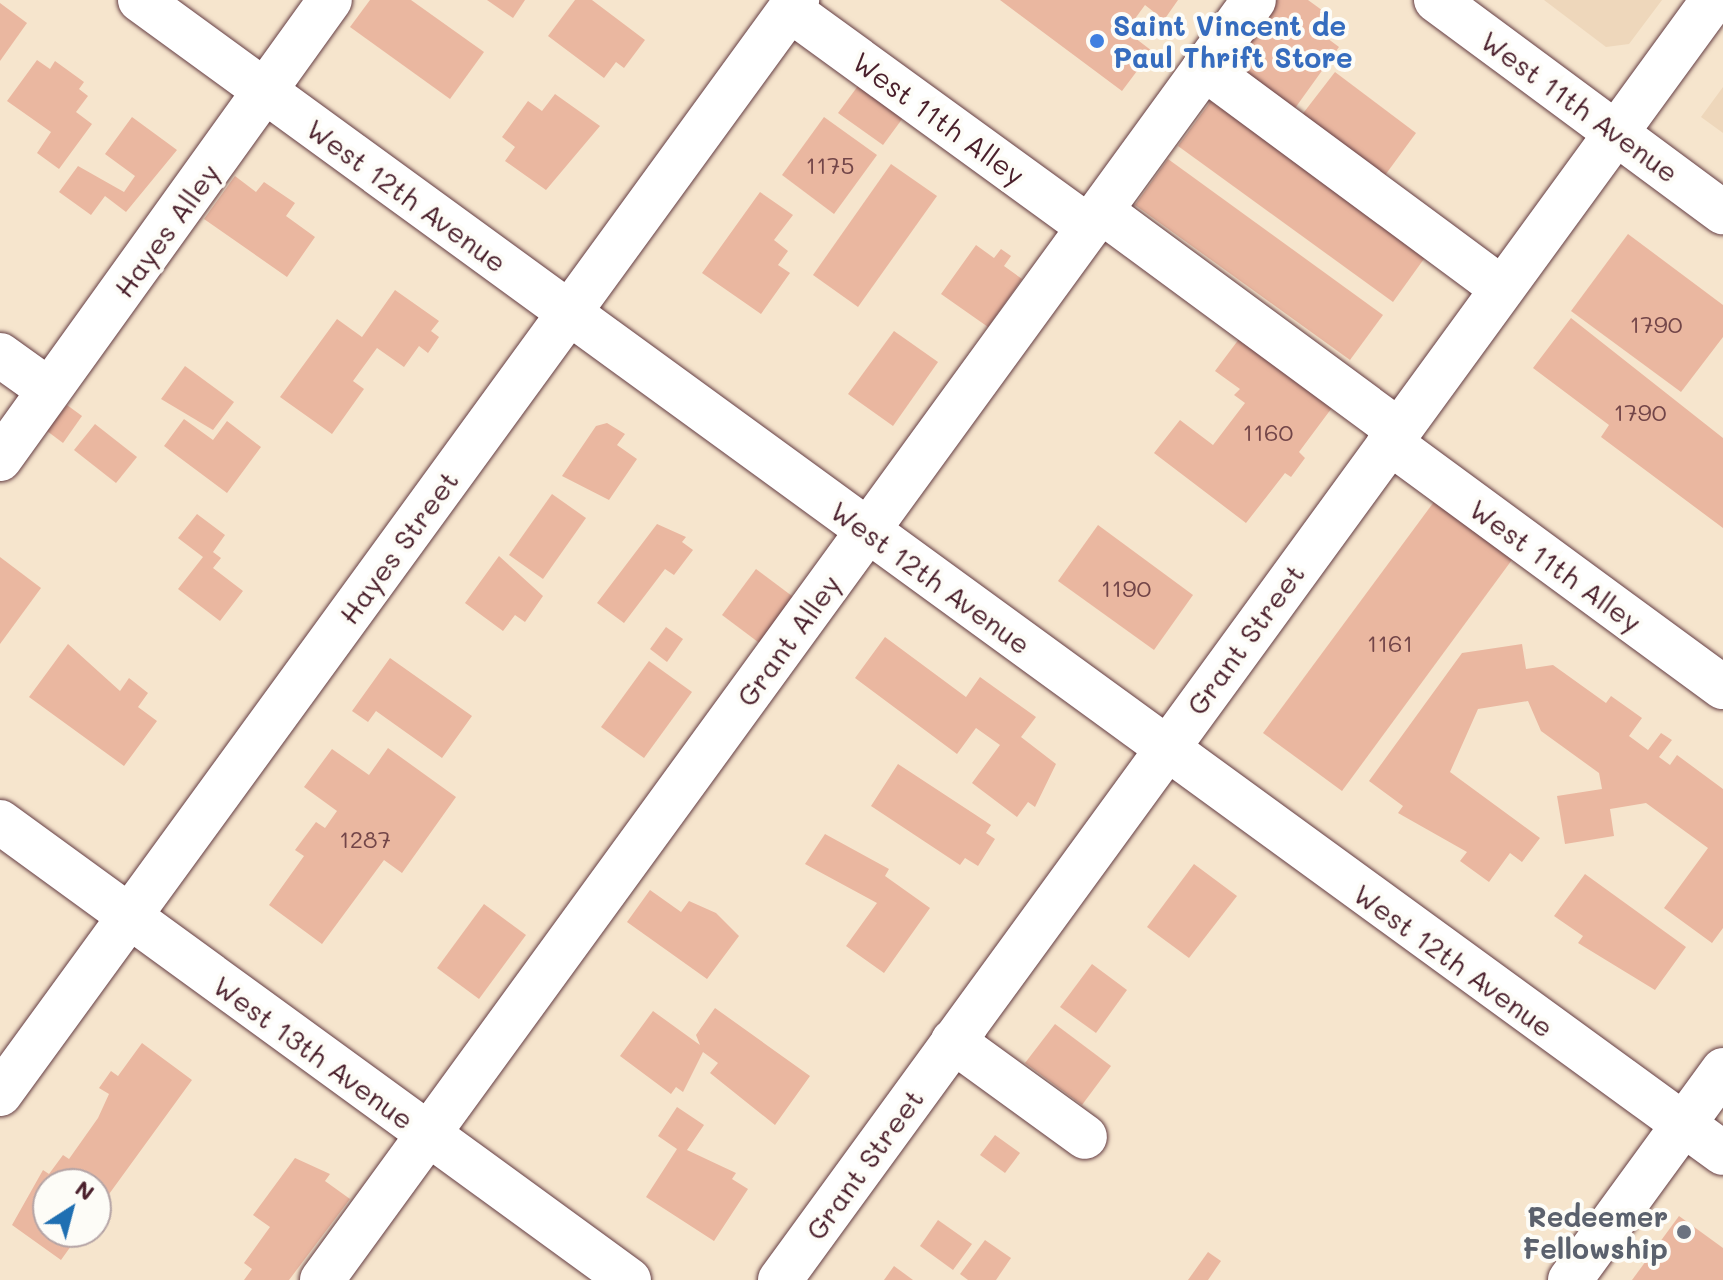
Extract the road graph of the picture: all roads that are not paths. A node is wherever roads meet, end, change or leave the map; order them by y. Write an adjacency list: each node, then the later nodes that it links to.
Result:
1 (140, 0): 8 (street, West 12th Avenue)
2 (330, 0): 8 (street, Hayes Alley)
3 (1254, 0): 7 (street, Grant Alley)
4 (1436, 0): 9 (street, West 11th Avenue)
5 (1713, 0): 9 (street, Grant Street)
6 (793, 5): 11 (street, West 11th Alley); 13 (street, Hayes Street)
7 (1204, 68): 11 (street, Grant Alley); 12 (street)
8 (266, 92): 13 (street, West 12th Avenue); 15 (street, Hayes Alley)
9 (1615, 131): 10 (street, West 11th Avenue); 12 (street, Grant Street)
10 (1723, 212)
11 (1095, 219): 16 (street, West 11th Alley); 18 (street, Grant Alley)
12 (1501, 288): 16 (street, Grant Street)
13 (568, 314): 18 (street, West 12th Avenue); 22 (street, Hayes Street)
14 (0, 355): 15 (street)
15 (49, 390): 17 (street, Hayes Alley)
16 (1393, 436): 19 (street, West 11th Alley); 20 (street, Grant Street)
17 (0, 459)
18 (867, 531): 20 (street, West 12th Avenue); 27 (street, Grant Alley)
19 (1723, 687)
20 (1166, 749): 23 (street, Grant Street); 26 (street, West 12th Avenue)
21 (0, 822): 22 (street, West 13th Avenue)
22 (129, 916): 25 (street, Hayes Street); 27 (street, West 13th Avenue)
23 (953, 1041): 28 (street); 32 (street, Grant Street)
24 (1723, 1070): 26 (street)
25 (0, 1094)
26 (1683, 1126): 29 (street, West 12th Avenue); 33 (street)
27 (428, 1135): 30 (street, Grant Alley); 31 (street, West 13th Avenue)
28 (1085, 1137)
29 (1723, 1153)
30 (322, 1280)
31 (629, 1280)
32 (780, 1280)
33 (1570, 1280)

